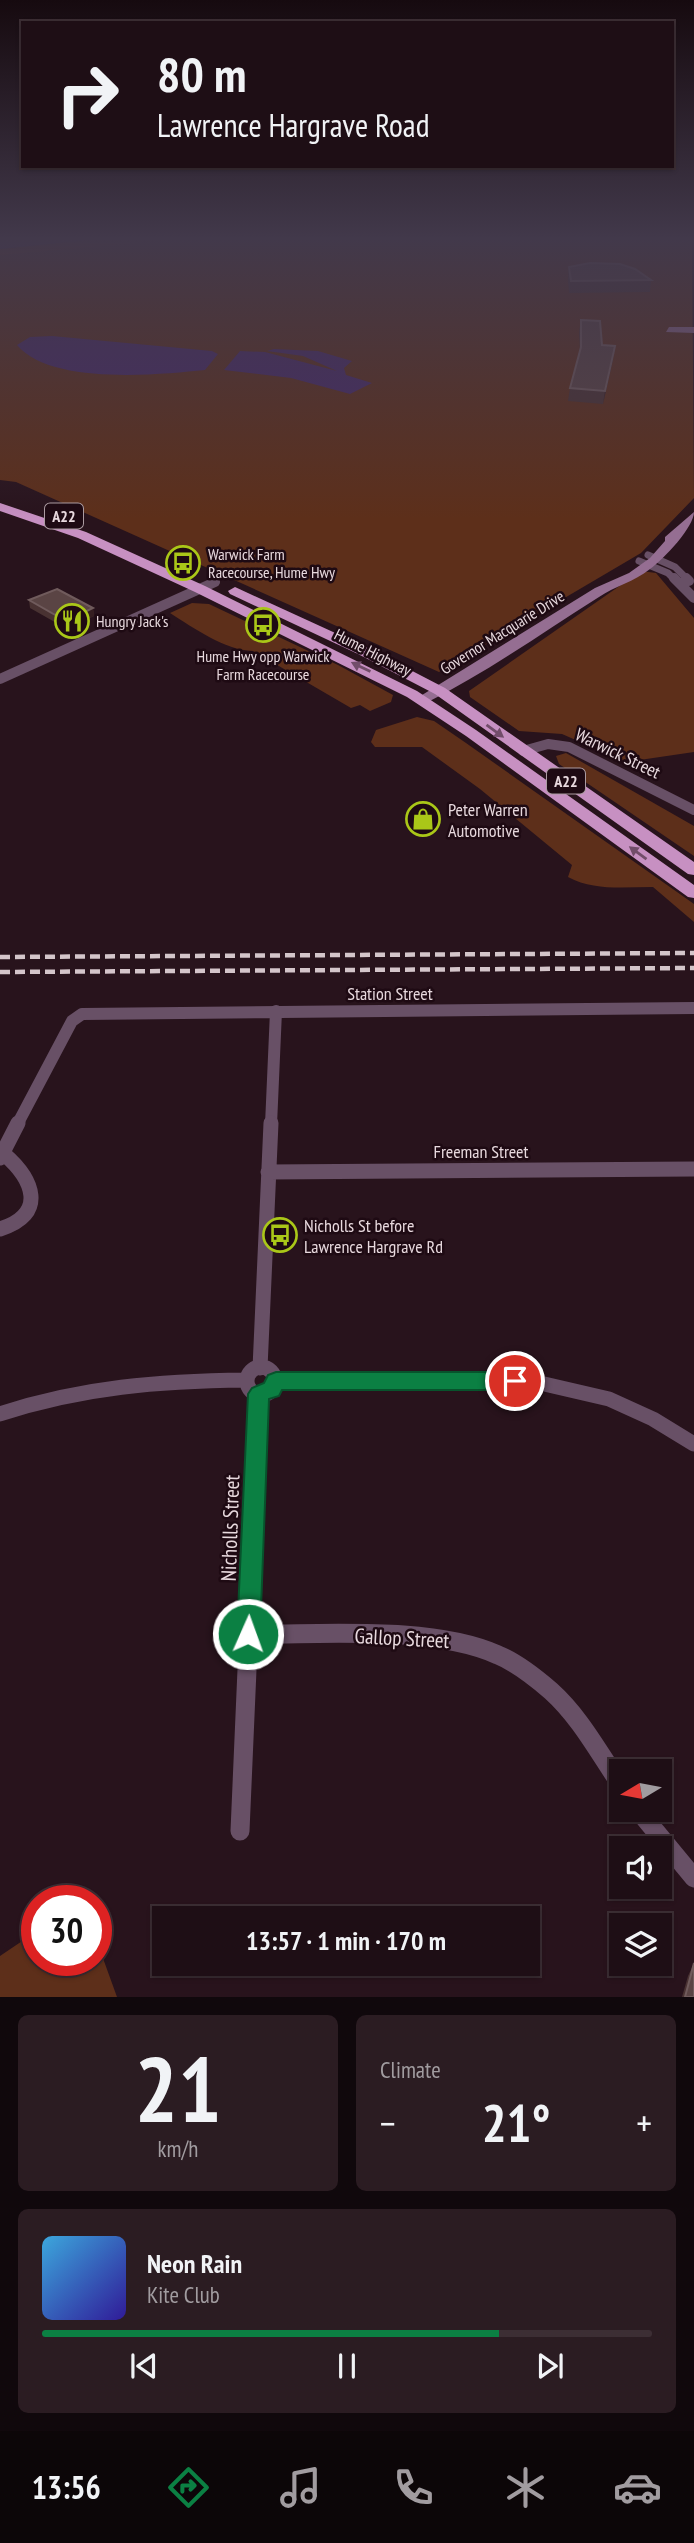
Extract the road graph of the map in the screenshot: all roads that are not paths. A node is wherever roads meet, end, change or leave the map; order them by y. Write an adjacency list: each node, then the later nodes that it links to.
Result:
1 (0, 498): 5 (highway, Hume Highway / A22)
2 (0, 507): 7 (highway, Hume Highway / A22)
3 (694, 514): 4 (main road, Governor Macquarie Drive)
4 (648, 560): 6 (street); 8 (street); 10 (main road, Governor Macquarie Drive)
5 (215, 582): 7 (street); 10 (highway, Hume Highway / A22)
6 (694, 587)
7 (200, 589): 9 (street); 11 (highway, Hume Highway / A22, one-way to 7)
8 (694, 598)
9 (0, 679)
10 (440, 691): 11 (main road, Governor Macquarie Drive); 12 (highway, Hume Highway / A22, one-way to 12)
11 (421, 700): 15 (highway, Hume Highway / A22, one-way to 11)
12 (523, 751): 13 (street, Warwick Street); 14 (highway, Hume Highway / A22)
13 (694, 810)
14 (694, 870)
15 (694, 893)
16 (694, 1008): 17 (street, Station Street)
17 (276, 1011): 18 (street, Station Street); 20 (street)
18 (2, 1156): 21 (street)
19 (694, 1169): 20 (street, Freeman Street)
20 (268, 1172): 22 (street)
21 (0, 1229)
22 (260, 1368): 23 (street); 24 (street)
23 (246, 1380): 25 (street); 26 (street)
24 (276, 1381): 25 (street); 27 (street)
25 (259, 1394): 28 (street, Nicholls Street)
26 (0, 1414)
27 (694, 1444)
28 (248, 1634): 29 (street, Gallop Street); 31 (street, Nicholls Street)
29 (609, 1767)
30 (647, 1822): 32 (street)
31 (240, 1831)
32 (694, 1878)

